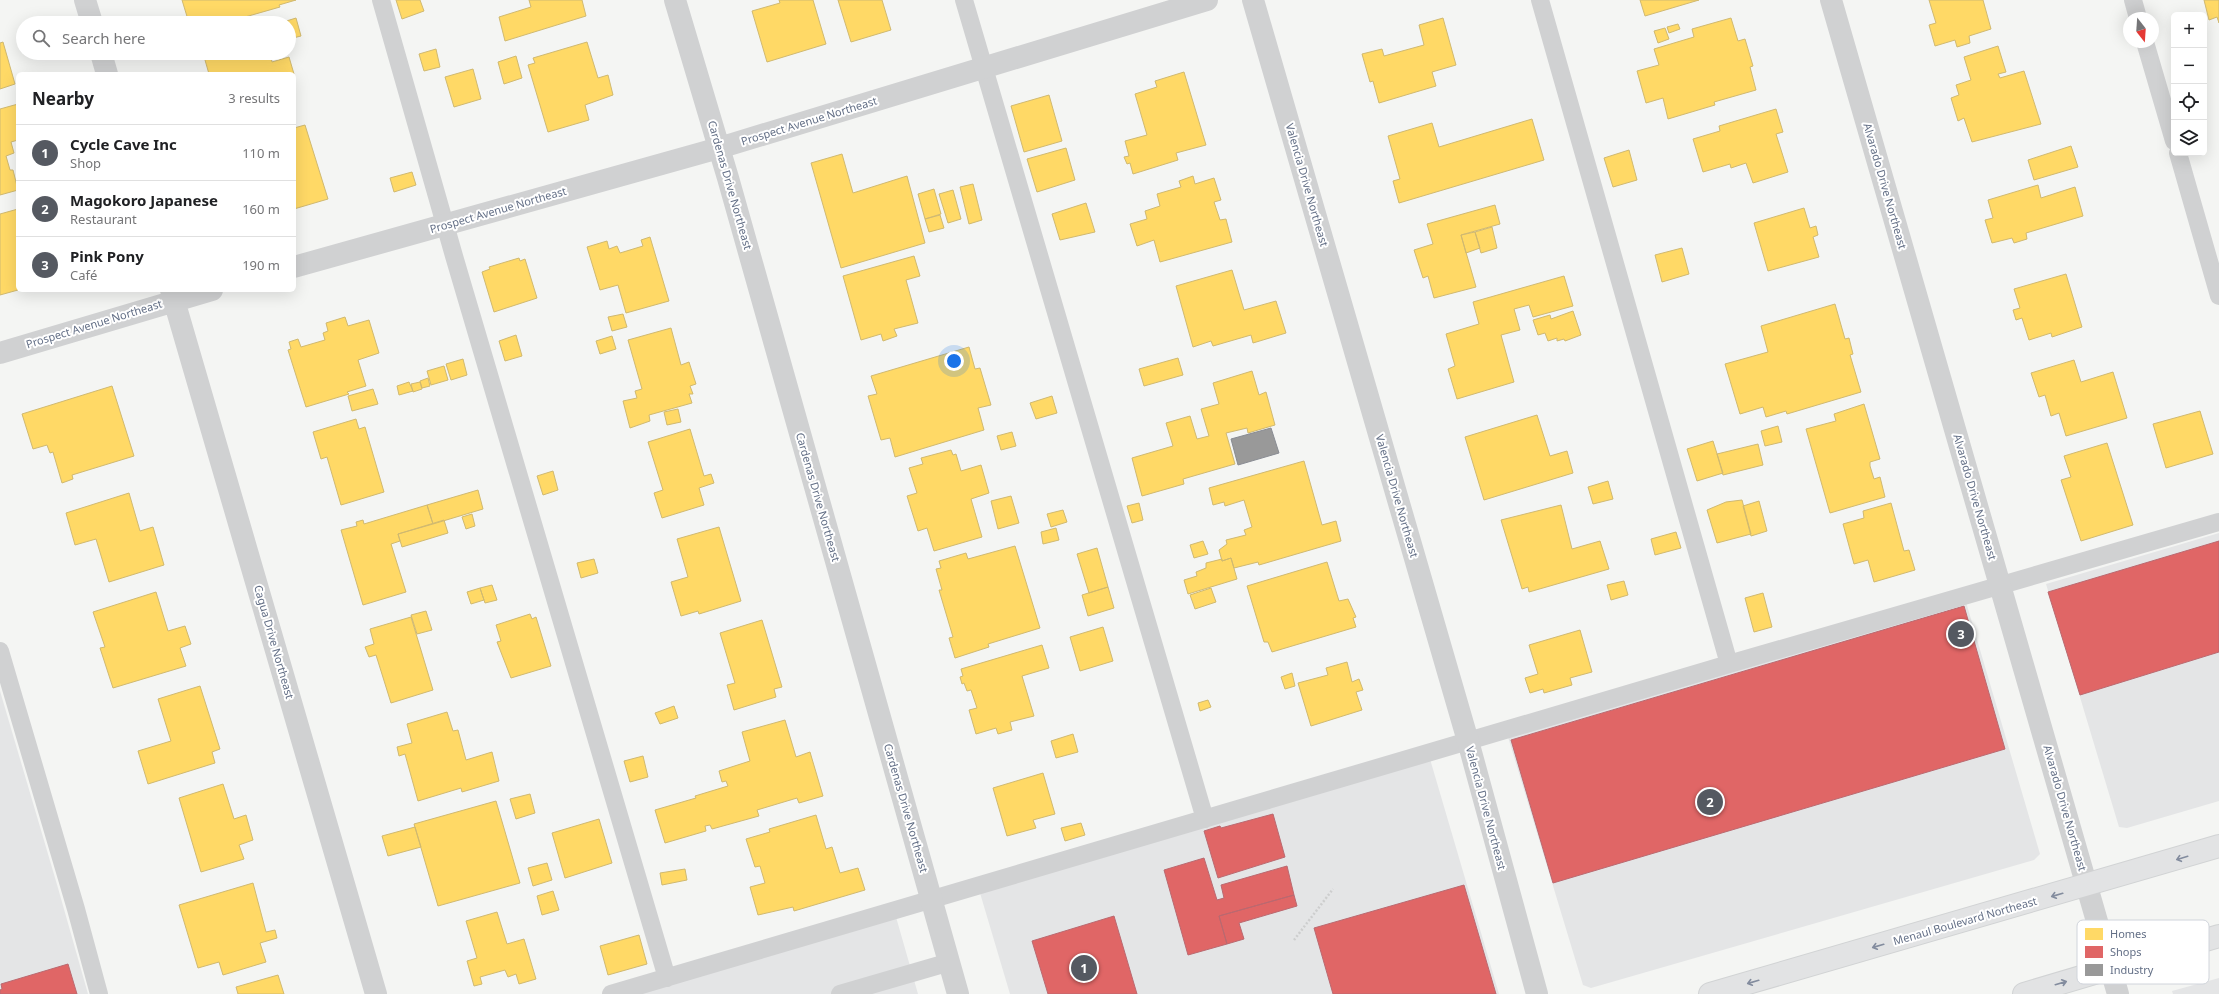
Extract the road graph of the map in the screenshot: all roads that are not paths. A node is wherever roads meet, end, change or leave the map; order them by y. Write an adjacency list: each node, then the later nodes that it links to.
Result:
1 (85, 0): 11 (street)
2 (381, 0): 19 (lane)
3 (675, 0): 17 (street, Cardenas Drive Northeast)
4 (964, 0): 14 (lane)
5 (1207, 0): 14 (street, Prospect Avenue Northeast)
6 (1253, 0): 29 (street, Valencia Drive Northeast)
7 (1540, 0): 28 (lane)
8 (1831, 0): 26 (street, Alvarado Drive Northeast)
9 (2133, 0): 10 (lane)
10 (2136, 12)
11 (90, 16)
12 (2147, 48): 16 (lane)
13 (103, 60): 15 (street)
14 (984, 68): 17 (street, Prospect Avenue Northeast); 30 (lane)
15 (106, 72)
16 (2171, 131)
17 (720, 148): 19 (street, Prospect Avenue Northeast); 33 (street, Cardenas Drive Northeast)
18 (2179, 156): 23 (lane)
19 (445, 225): 20 (street, Prospect Avenue Northeast); 38 (lane)
20 (296, 266)
21 (196, 292): 22 (street, Prospect Avenue Northeast)
22 (173, 295): 24 (street, Prospect Avenue Northeast); 42 (street, Cagua Drive Northeast)
23 (2219, 296)
24 (0, 353)
25 (2219, 522): 26 (lane)
26 (2001, 586): 28 (lane); 32 (street, Alvarado Drive Northeast)
27 (0, 651): 41 (lane)
28 (1729, 664): 29 (lane)
29 (1468, 741): 30 (lane); 46 (street, Valencia Drive Northeast)
30 (1205, 819): 33 (lane)
31 (2219, 846): 32 (main road, Menaul Boulevard Northeast, one-way to 32)
32 (2088, 886): 34 (street, Alvarado Drive Northeast); 47 (main road, Menaul Boulevard Northeast, one-way to 47)
33 (932, 899): 37 (street, Cardenas Drive Northeast); 38 (lane)
34 (2097, 920)
35 (2219, 936): 36 (main road)
36 (2209, 939)
37 (950, 962): 44 (lane); 45 (street, Cardenas Drive Northeast)
38 (667, 978): 43 (lane)
39 (2077, 979): 48 (main road, one-way to 39)
40 (2115, 984): 49 (street, Alvarado Drive Northeast)
41 (99, 994)
42 (376, 994)
43 (611, 994)
44 (840, 994)
45 (958, 994)
46 (1537, 994)
47 (1710, 994)
48 (2024, 994)
49 (2118, 994)

